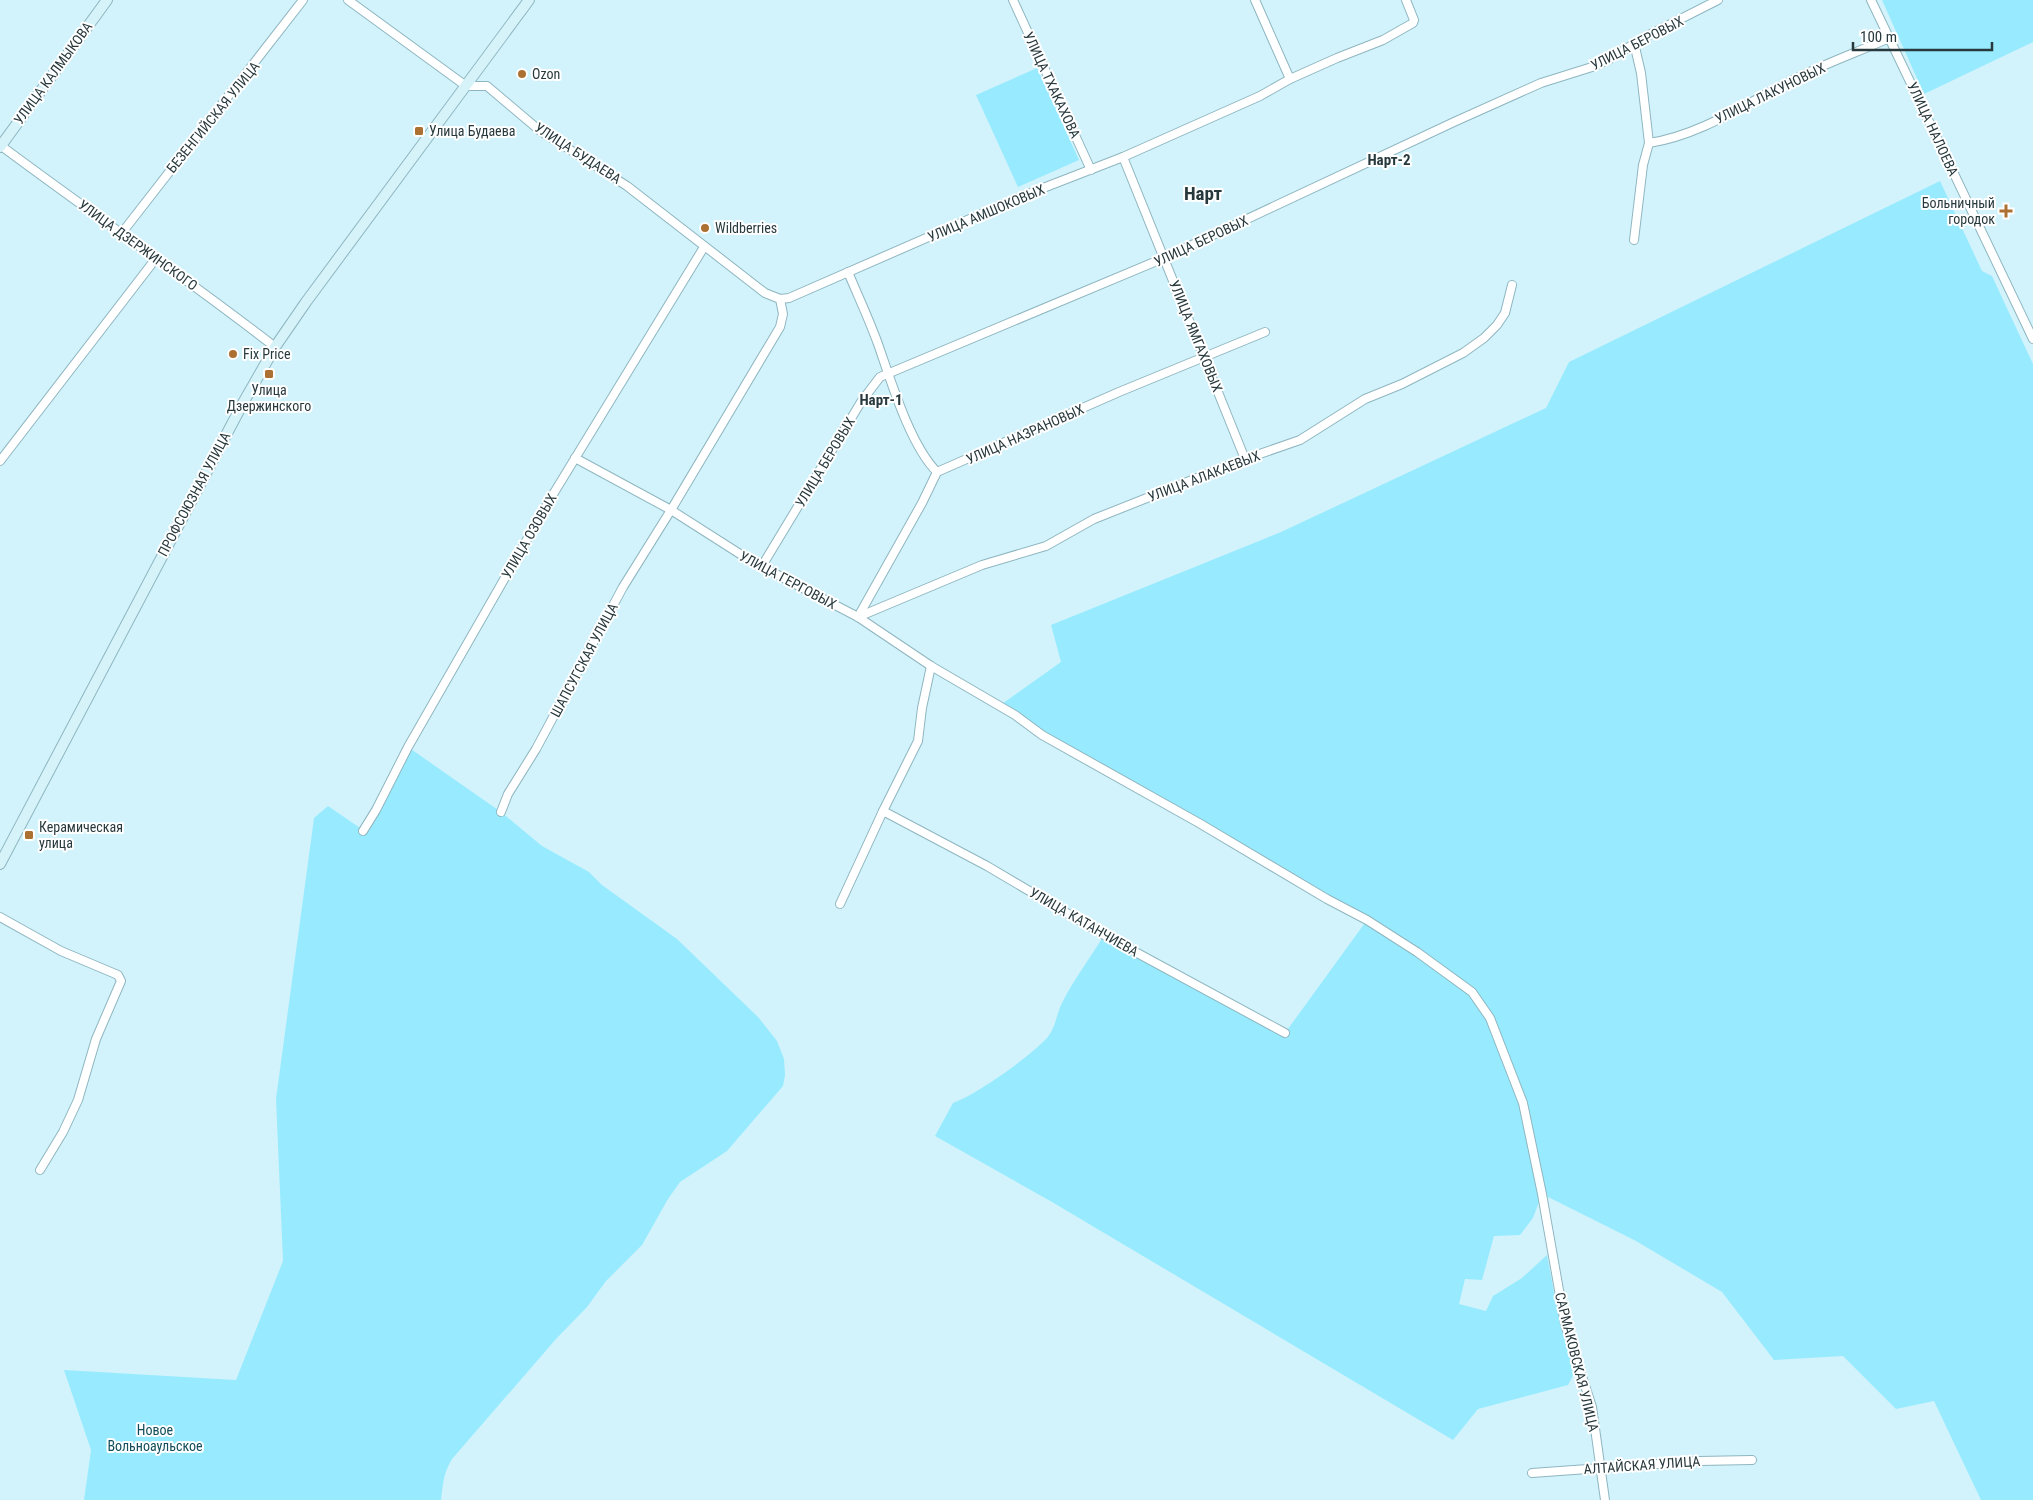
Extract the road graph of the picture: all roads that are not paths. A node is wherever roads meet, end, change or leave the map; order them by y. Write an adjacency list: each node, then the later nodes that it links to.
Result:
1 (107, 0): 15 (street, УЛИЦА КАЛМЫКОВА)
2 (303, 0): 18 (street, БЕЗЕНГИЙСКАЯ УЛИЦА)
3 (348, 0): 13 (street)
4 (529, 0): 13 (street, ПРОФСОЮЗНАЯ УЛИЦА)
5 (1013, 0): 17 (street, УЛИЦА ТХАКАХОВА)
6 (1255, 0): 12 (street)
7 (1406, 0): 12 (street, УЛИЦА АМШОКОВЫХ)
8 (1718, 0): 11 (street, УЛИЦА БЕРОВЫХ)
9 (1871, 0): 10 (street, УЛИЦА НАЛОЕВА)
10 (1889, 38): 14 (street, УЛИЦА ЛАКУНОВЫХ); 27 (street, УЛИЦА НАЛОЕВА)
11 (1634, 43): 14 (street); 22 (street, УЛИЦА БЕРОВЫХ)
12 (1290, 79): 16 (street, УЛИЦА АМШОКОВЫХ)
13 (466, 86): 20 (street, УЛИЦА БУДАЕВА); 28 (street, ПРОФСОЮЗНАЯ УЛИЦА)
14 (1649, 143): 19 (street)
15 (0, 146): 18 (street, УЛИЦА ДЗЕРЖИНСКОГО)
16 (1124, 157): 17 (street, УЛИЦА АМШОКОВЫХ); 22 (street, УЛИЦА ЯМГАХОВЫХ)
17 (1091, 170): 23 (street, УЛИЦА АМШОКОВЫХ)
18 (121, 234): 21 (street, УЛИЦА ДЗЕРЖИНСКОГО)
19 (1634, 240)
20 (704, 248): 25 (street, УЛИЦА БУДАЕВА); 31 (street, УЛИЦА ОЗОВЫХ)
21 (157, 257): 28 (street, УЛИЦА ДЗЕРЖИНСКОГО); 33 (street)
22 (1164, 258): 29 (street, УЛИЦА ЯМГАХОВЫХ); 30 (street, УЛИЦА БЕРОВЫХ)
23 (848, 272): 25 (street, УЛИЦА АМШОКОВЫХ); 30 (street)
24 (1512, 285): 32 (street, УЛИЦА АЛАКАЕВЫХ)
25 (780, 299): 35 (street)
26 (1265, 332): 29 (street, УЛИЦА НАЗРАНОВЫХ)
27 (2033, 339)
28 (275, 347): 43 (street, ПРОФСОЮЗНАЯ УЛИЦА)
29 (1205, 358): 32 (street, УЛИЦА ЯМГАХОВЫХ); 34 (street, УЛИЦА НАЗРАНОВЫХ)
30 (888, 373): 34 (street); 36 (street, УЛИЦА БЕРОВЫХ)
31 (575, 458): 35 (street, УЛИЦА ГЕРГОВЫХ); 42 (street, УЛИЦА ОЗОВЫХ)
32 (1245, 459): 37 (street, УЛИЦА АЛАКАЕВЫХ)
33 (0, 461)
34 (937, 472): 37 (street)
35 (670, 510): 36 (street, УЛИЦА ГЕРГОВЫХ); 41 (street, ШАПСУГСКАЯ УЛИЦА)
36 (762, 566): 37 (street, УЛИЦА ГЕРГОВЫХ)
37 (858, 617): 38 (street, УЛИЦА ГЕРГОВЫХ)
38 (930, 666): 39 (street, УЛИЦА ГЕРГОВЫХ); 40 (street)
39 (999, 706): 49 (street, САРМАКОВСКАЯ УЛИЦА)
40 (883, 811): 44 (street); 46 (street, УЛИЦА КАТАНЧИЕВА)
41 (501, 812)
42 (363, 830)
43 (0, 864)
44 (840, 904)
45 (0, 917): 47 (street)
46 (1285, 1033)
47 (40, 1170)
48 (1752, 1460): 49 (street, АЛТАЙСКАЯ УЛИЦА)
49 (1600, 1468): 50 (street, АЛТАЙСКАЯ УЛИЦА); 51 (street, САРМАКОВСКАЯ УЛИЦА)
50 (1532, 1473)
51 (1605, 1500)

